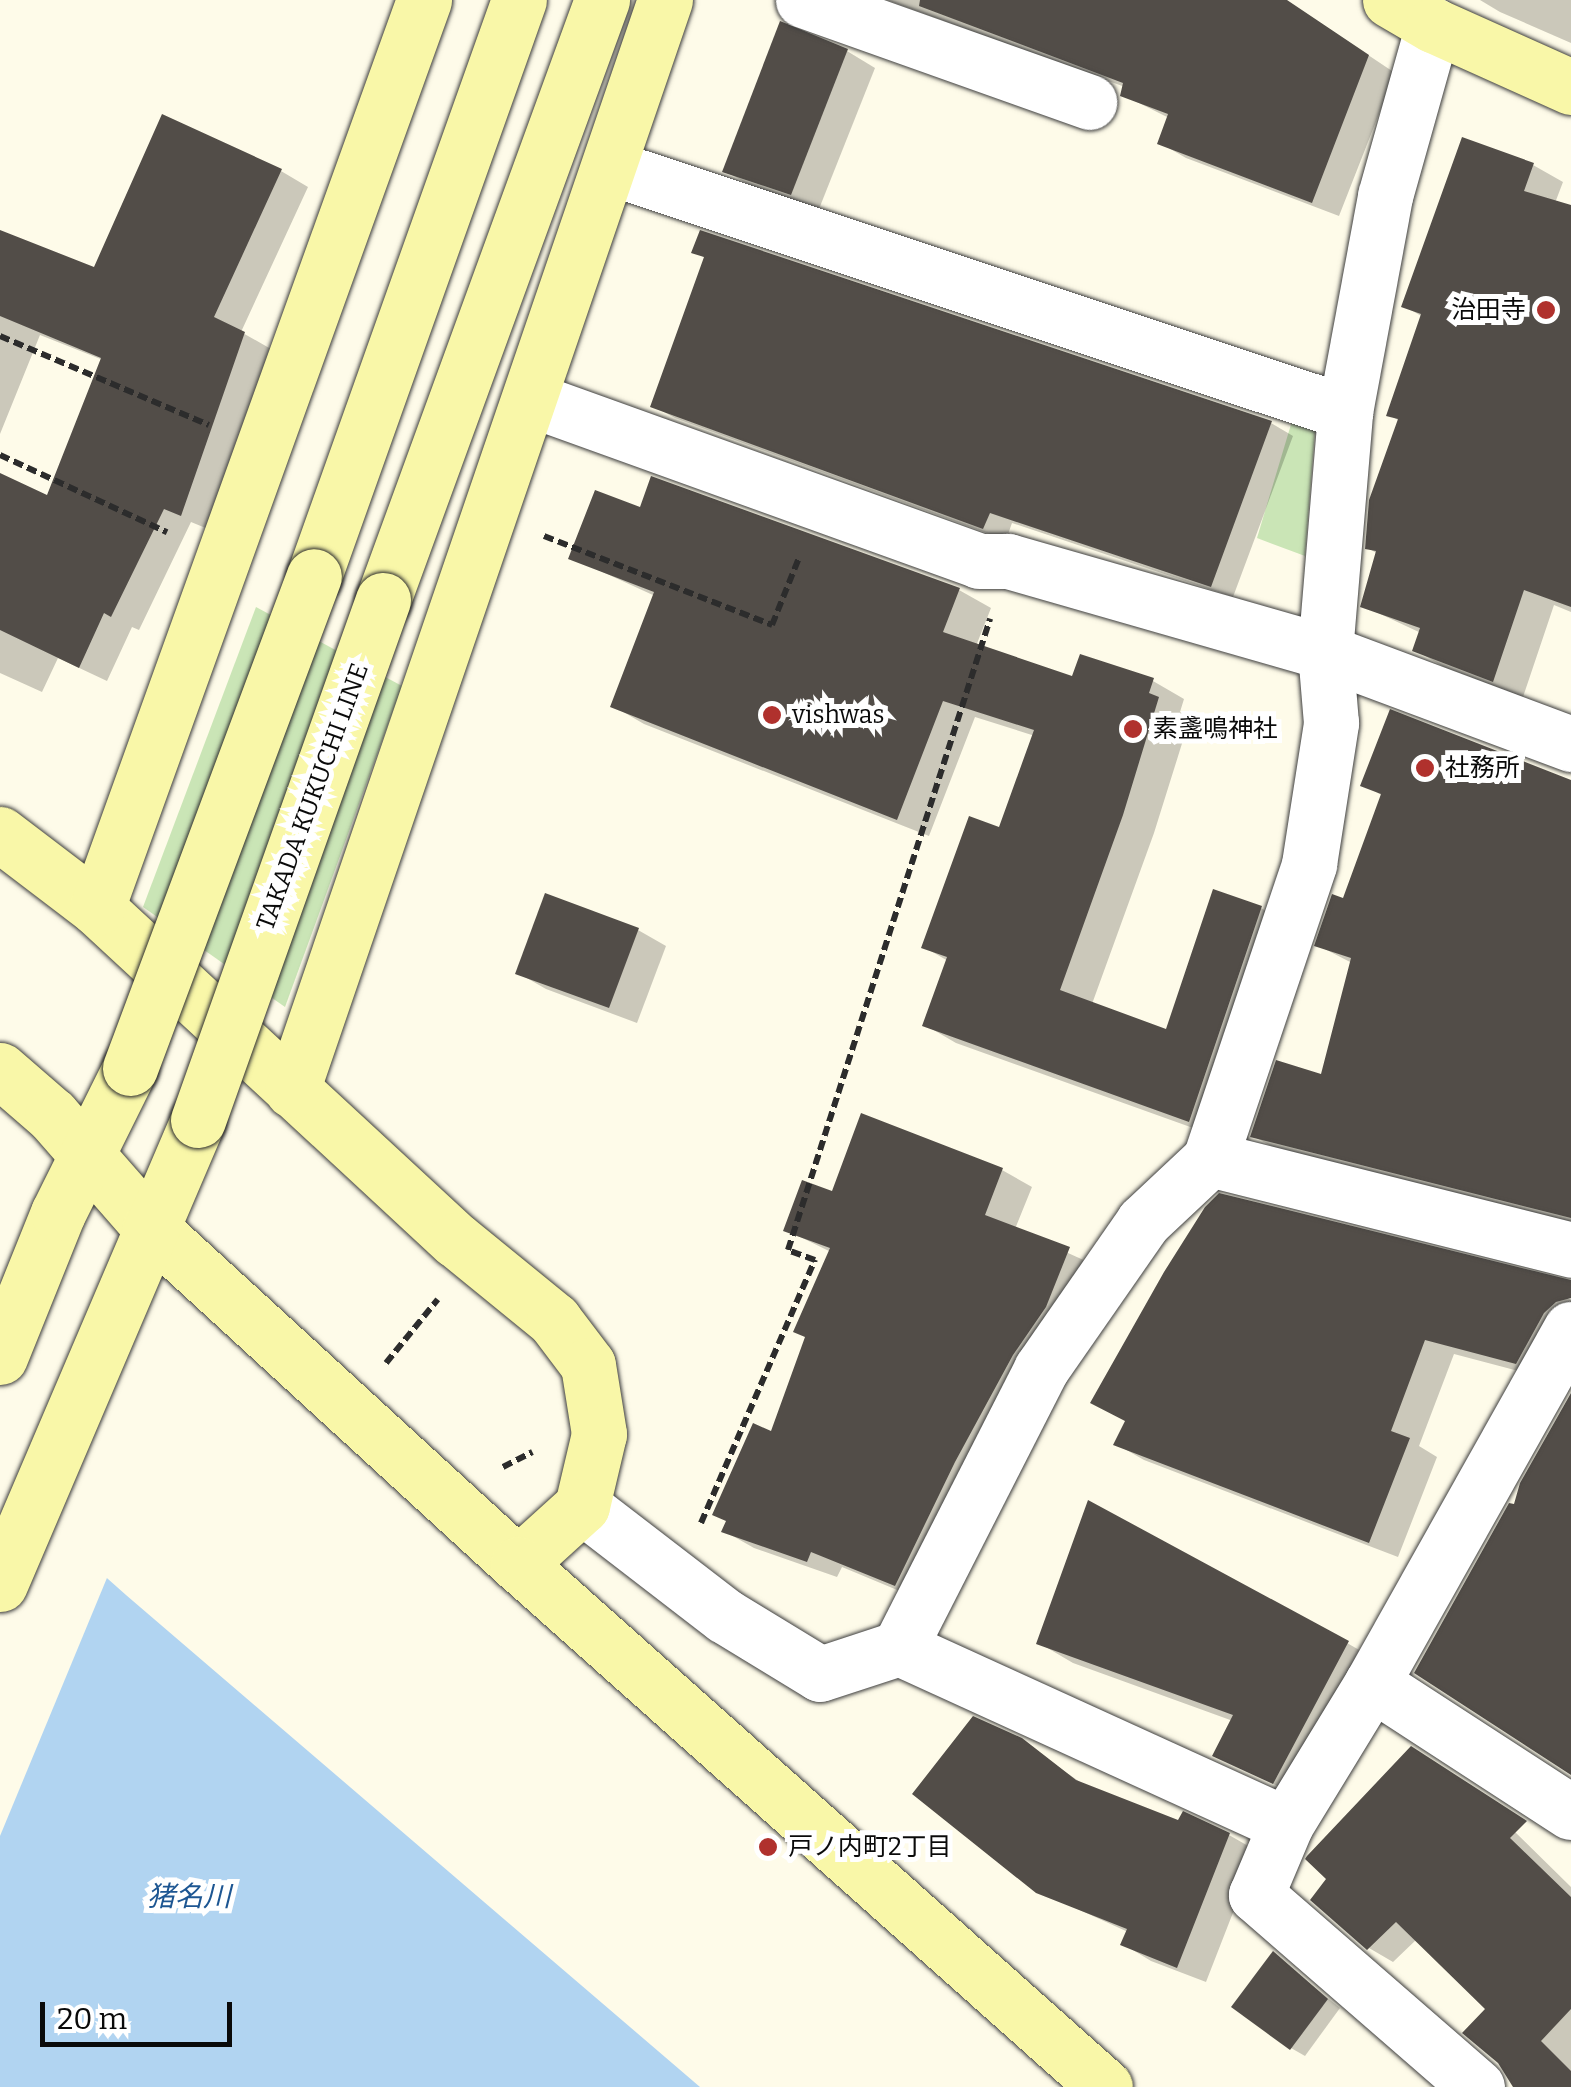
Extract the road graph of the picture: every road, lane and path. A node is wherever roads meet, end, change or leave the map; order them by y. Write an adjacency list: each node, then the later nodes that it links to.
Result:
1 (424, 0): 22 (street)
2 (520, 0): 25 (street, bridge)
3 (602, 0): 27 (street, TAKADA KUKUCHI LINE, bridge)
4 (665, 0): 9 (street)
5 (803, 0): 8 (street)
6 (1412, 13): 7 (street); 12 (street)
7 (1571, 86)
8 (1089, 102)
9 (609, 167): 11 (street); 12 (street)
10 (0, 336): 13 (path)
11 (530, 399): 15 (street); 24 (street)
12 (1345, 412): 19 (street)
13 (211, 426)
14 (0, 456): 16 (path)
15 (819, 506): 17 (path); 18 (street)
16 (170, 533)
17 (543, 536)
18 (1008, 561): 19 (street); 36 (path)
19 (1326, 652): 20 (street); 26 (street)
20 (1571, 744)
21 (0, 834): 22 (street)
22 (97, 908): 24 (street)
23 (0, 1070): 25 (street)
24 (292, 1090): 35 (street)
25 (85, 1155): 27 (street); 31 (street)
26 (1210, 1159): 28 (street); 39 (street)
27 (150, 1226): 37 (street); 38 (street, TAKADA KUKUCHI LINE)
28 (1571, 1250)
29 (448, 1287): 32 (path)
30 (1571, 1329): 40 (street)
31 (0, 1356)
32 (380, 1370)
33 (536, 1450): 34 (path)
34 (490, 1473)
35 (582, 1506): 37 (street); 39 (street)
36 (698, 1529)
37 (518, 1564): 43 (street)
38 (0, 1584)
39 (900, 1648): 42 (street)
40 (1372, 1683): 41 (street); 42 (street)
41 (1571, 1812)
42 (1286, 1824): 44 (street)
43 (1106, 2087)
44 (1478, 2087)

